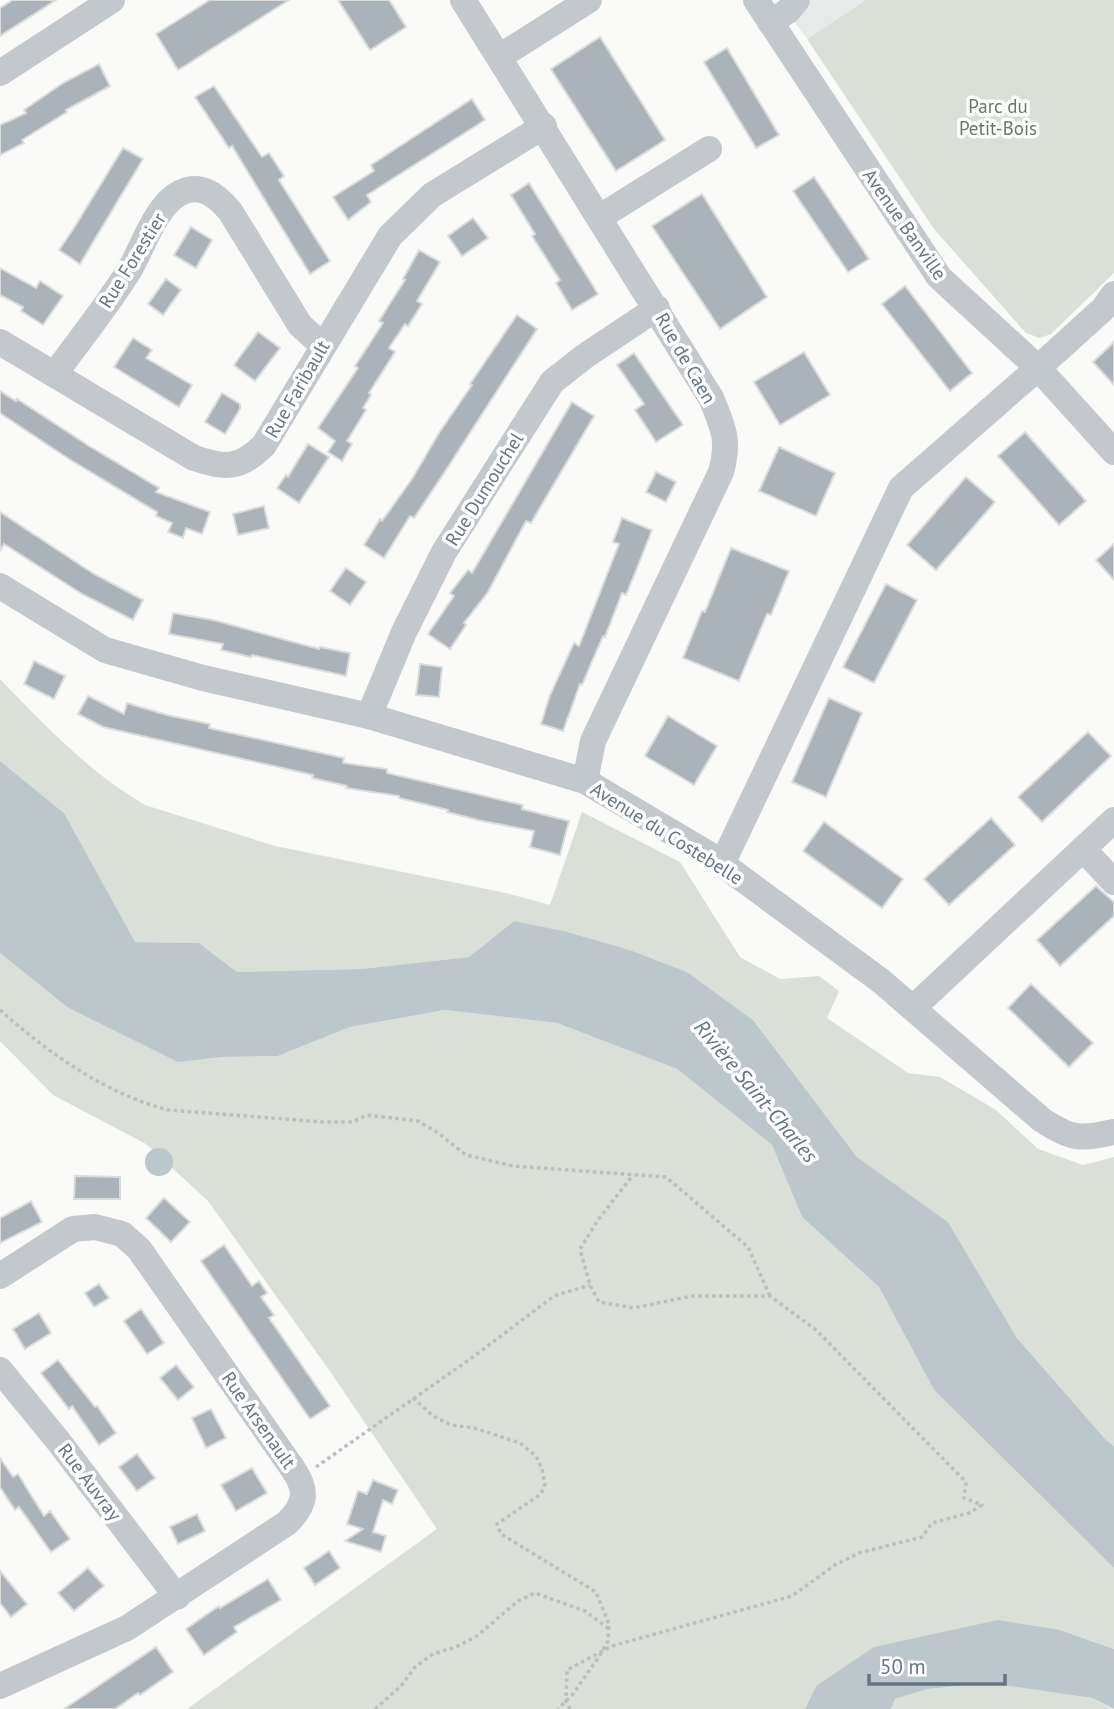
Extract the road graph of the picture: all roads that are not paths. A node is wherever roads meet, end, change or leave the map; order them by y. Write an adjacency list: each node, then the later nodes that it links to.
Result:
1 (112, 0): 8 (street)
2 (463, 0): 7 (street, Rue de Caen)
3 (589, 0): 7 (street)
4 (756, 0): 6 (street, Avenue Banville)
5 (797, 0): 6 (street)
6 (770, 22): 16 (street, Avenue Banville)
7 (499, 57): 9 (street, Rue de Caen)
8 (0, 73)
9 (544, 126): 11 (street, Rue de Caen); 15 (street, Rue Faribault)
10 (709, 149): 11 (street)
11 (600, 217): 13 (street, Rue de Caen)
12 (1114, 295): 16 (street)
13 (657, 308): 20 (street, Rue Dumouchel); 21 (street, Rue de Caen)
14 (0, 342): 17 (street, Rue Faribault)
15 (322, 345): 17 (street, Rue Faribault); 17 (street, Rue Forestier)
16 (1038, 368): 18 (street, Avenue Banville); 24 (street)
17 (55, 374)
18 (1109, 436)
19 (0, 586): 20 (street, Avenue du Costebelle)
20 (369, 716): 21 (street, Avenue du Costebelle)
21 (586, 781): 24 (street, Avenue du Costebelle)
22 (1114, 820): 23 (street)
23 (1083, 849): 25 (street); 26 (street)
24 (722, 864): 26 (street, Avenue du Costebelle)
25 (1114, 882)
26 (913, 1009): 27 (street, Avenue du Costebelle)
27 (1114, 1132)
28 (0, 1276): 30 (street, Rue Arsenault)
29 (0, 1370): 30 (street, Rue Auvray)
30 (177, 1597): 31 (street, Rue Arsenault)
31 (1, 1684)

